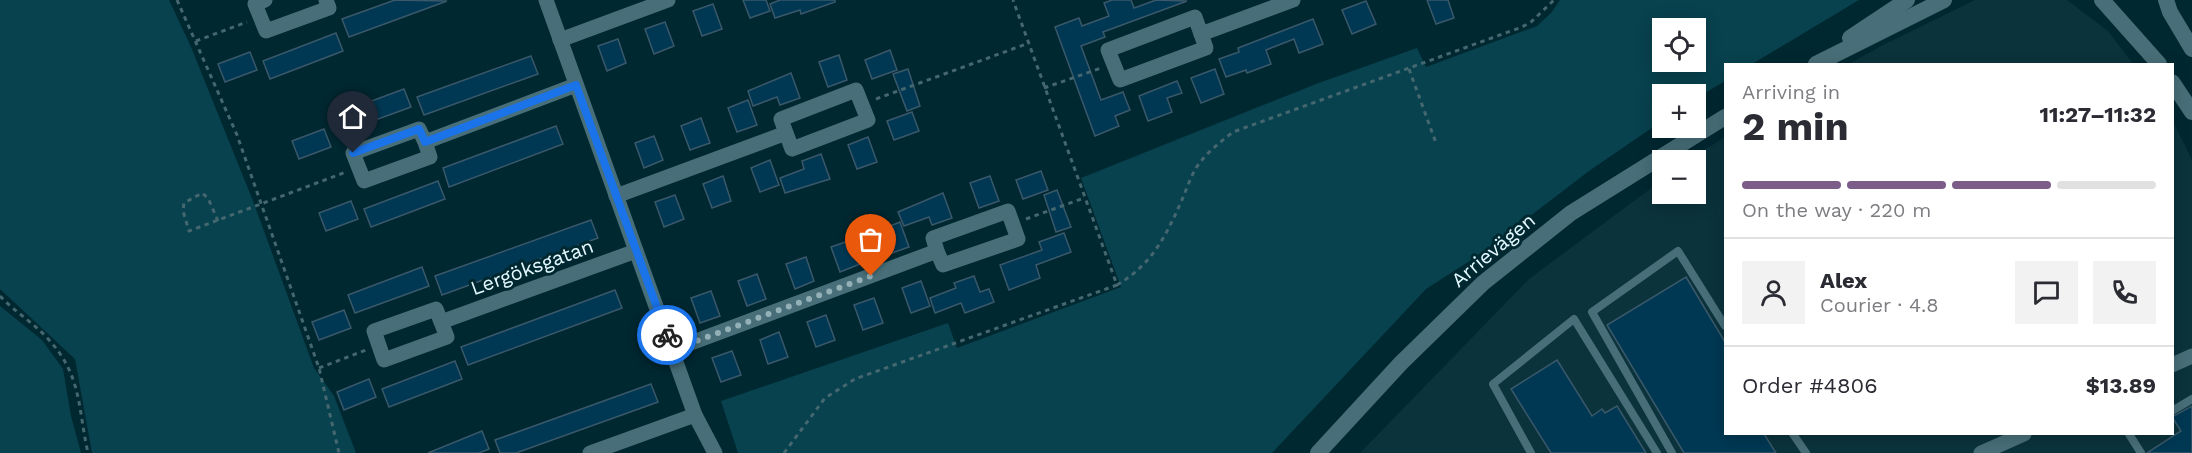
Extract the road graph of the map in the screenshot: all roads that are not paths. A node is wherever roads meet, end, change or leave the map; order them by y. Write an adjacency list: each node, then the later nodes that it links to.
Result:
1 (265, 0): 2 (street)
2 (326, 0)
3 (546, 0): 11 (street)
4 (668, 0): 11 (street)
5 (1293, 0): 10 (street)
6 (1906, 0): 13 (main road)
7 (1944, 0): 14 (main road)
8 (2102, 0): 15 (main road)
9 (2166, 0): 12 (main road)
10 (1201, 34): 10 (street)
11 (560, 40): 16 (street)
12 (2192, 49)
13 (1812, 63)
14 (1818, 63)
15 (2158, 63)
16 (576, 85): 21 (street); 22 (street)
17 (2174, 85): 18 (main road)
18 (2192, 112)
19 (1724, 118): 38 (main road, Arrievägen)
20 (786, 133): 20 (street); 22 (street)
21 (425, 142): 21 (street)
22 (616, 196): 23 (street)
23 (636, 251): 25 (street, Lergöksgatan); 27 (street)
24 (938, 251): 24 (street); 27 (street)
25 (441, 322): 25 (street)
26 (1724, 324): 41 (lane)
27 (672, 350): 32 (street)
28 (2192, 356): 29 (street)
29 (2174, 364)
30 (2192, 399): 31 (lane)
31 (2174, 410)
32 (695, 415): 36 (street); 37 (street)
33 (1794, 435): 42 (lane)
34 (2022, 435): 43 (street)
35 (2130, 435): 44 (lane)
36 (590, 453)
37 (715, 453)
38 (1318, 453)
39 (1530, 453): 40 (lane)
40 (1657, 453)
41 (1672, 453)
42 (1806, 453)
43 (1981, 453)
44 (2141, 453)

